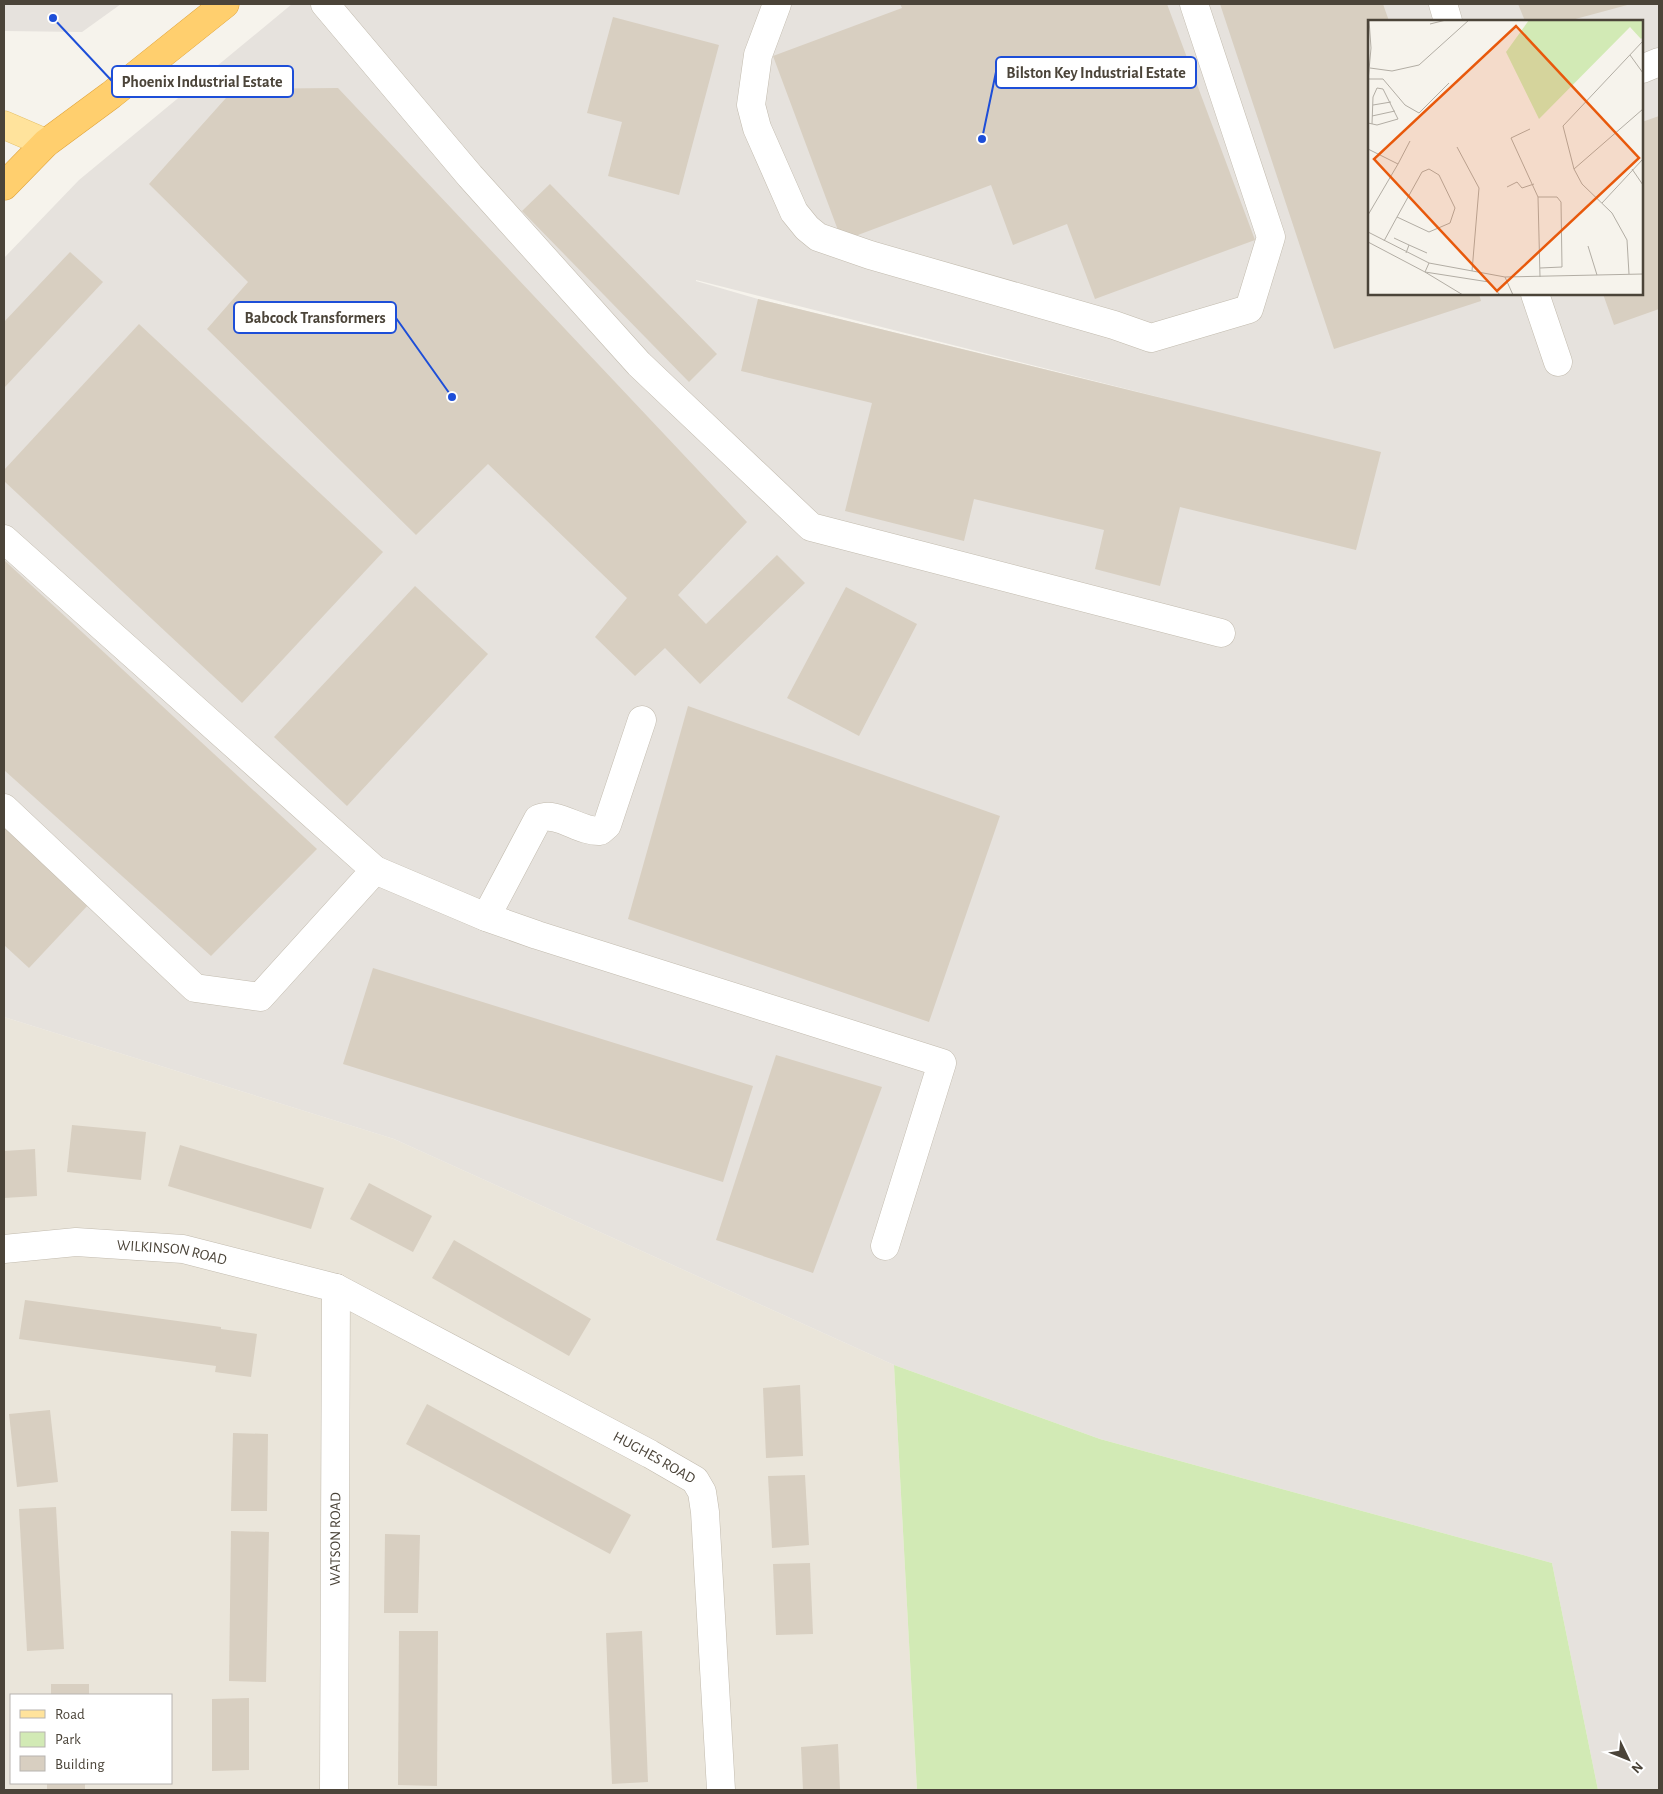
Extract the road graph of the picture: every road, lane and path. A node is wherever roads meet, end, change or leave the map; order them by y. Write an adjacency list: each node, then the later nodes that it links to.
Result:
1 (225, 4): 10 (highway)
2 (325, 4): 15 (street)
3 (777, 4): 4 (street)
4 (1194, 4)
5 (1443, 4): 6 (street)
6 (1448, 20)
7 (1659, 62): 8 (street)
8 (1643, 69)
9 (4, 125): 10 (main road)
10 (46, 143): 11 (highway)
11 (4, 186)
12 (1535, 295): 13 (street)
13 (1558, 362)
14 (4, 539): 18 (street)
15 (1220, 633)
16 (642, 720): 19 (street)
17 (4, 808): 18 (street)
18 (375, 870): 19 (street)
19 (486, 917): 20 (street)
20 (885, 1246)
21 (4, 1249): 22 (street, WILKINSON ROAD)
22 (336, 1288): 23 (street, WATSON ROAD); 24 (street, HUGHES ROAD)
23 (334, 1790)
24 (721, 1790)

